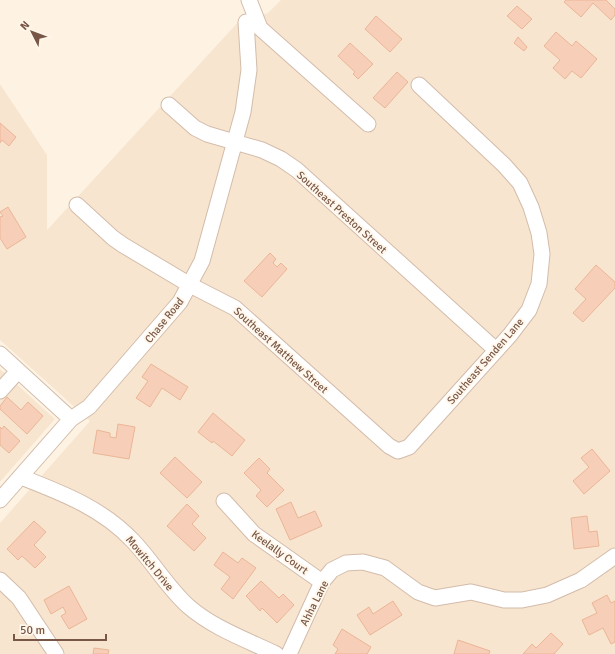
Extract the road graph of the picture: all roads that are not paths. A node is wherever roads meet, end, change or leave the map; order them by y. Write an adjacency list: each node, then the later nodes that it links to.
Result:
1 (250, 0): 5 (street)
2 (246, 22): 6 (street, Chase Road)
3 (418, 85): 9 (street, Southeast Senden Lane)
4 (169, 105): 6 (street, Southeast Preston Street)
5 (368, 124)
6 (236, 143): 8 (street, Chase Road); 9 (street, Southeast Preston Street)
7 (77, 205): 8 (street, Southeast Matthew Street)
8 (190, 285): 13 (street, Chase Road); 14 (street, Southeast Matthew Street)
9 (496, 350): 14 (street, Southeast Senden Lane)
10 (0, 354): 11 (street)
11 (18, 371): 12 (street); 13 (street)
12 (0, 391)
13 (71, 419): 15 (street, Chase Road)
14 (398, 451)
15 (21, 477): 16 (street, Chase Road); 22 (street, Mowitch Drive)
16 (0, 500)
17 (224, 501): 20 (street, Keelally Court)
18 (615, 556): 20 (street, Ahha Lane)
19 (0, 580): 21 (street)
20 (322, 582): 23 (street, Ahha Lane)
21 (56, 654)
22 (276, 654)
23 (289, 654)

